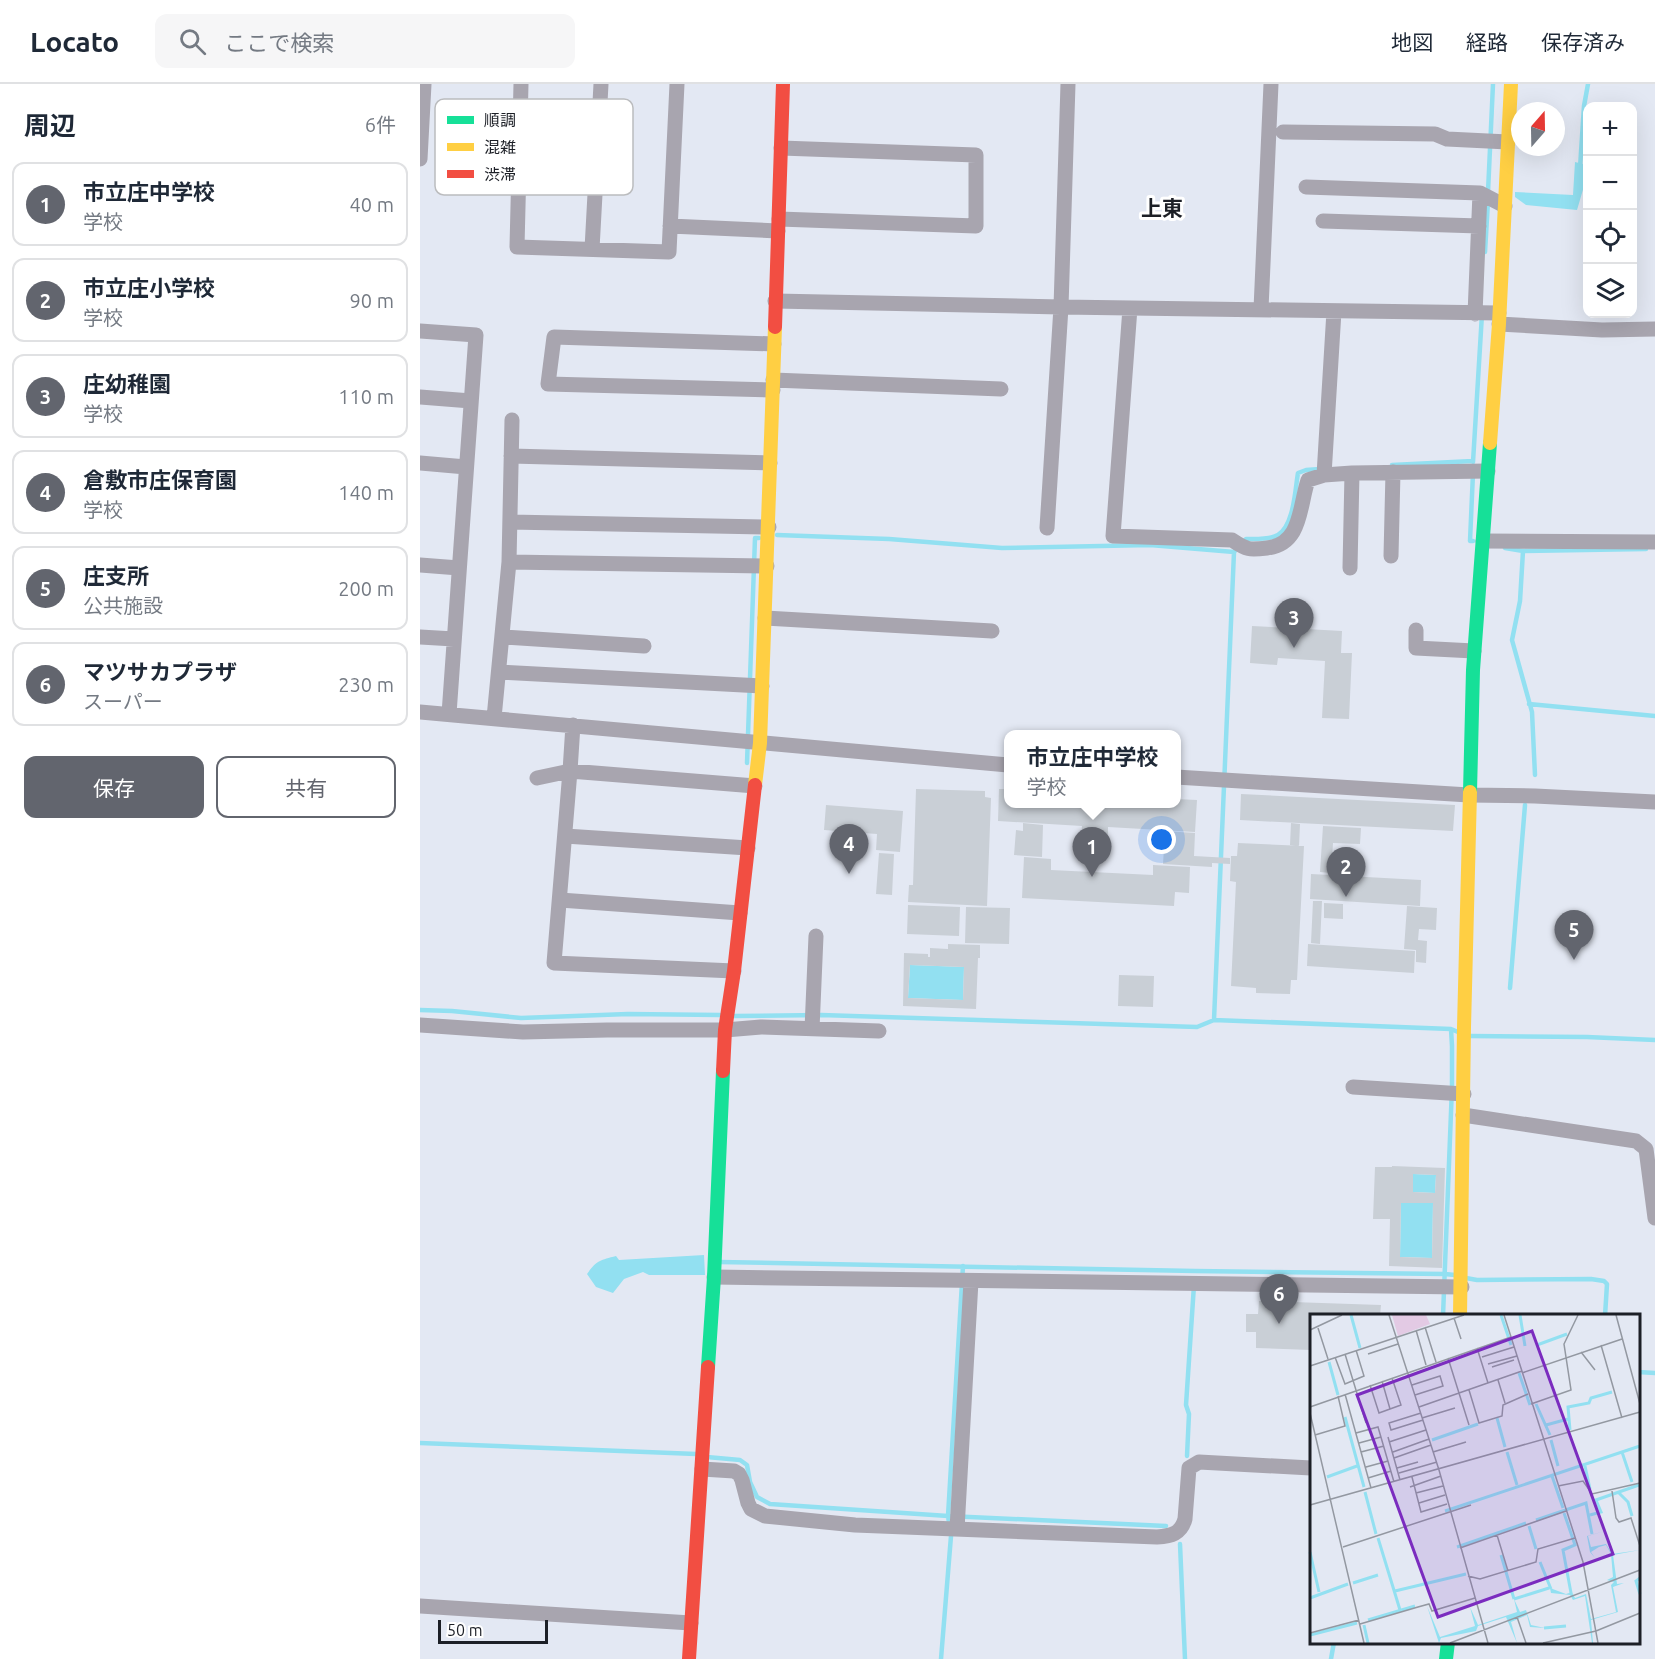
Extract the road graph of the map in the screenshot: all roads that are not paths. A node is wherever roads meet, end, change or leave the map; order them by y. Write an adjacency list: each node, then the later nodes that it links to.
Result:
1 (424, 84): 14 (street)
2 (521, 84): 9 (street)
3 (601, 84): 10 (street)
4 (677, 84): 21 (street)
5 (783, 84): 13 (street)
6 (1068, 84): 25 (street)
7 (1271, 84): 27 (street)
8 (1511, 84): 12 (street)
9 (521, 99)
10 (600, 99)
11 (1283, 132): 12 (street)
12 (1496, 142): 18 (street)
13 (781, 148): 20 (street); 20 (street)
14 (420, 159)
15 (1306, 187): 18 (street)
16 (518, 195): 23 (street)
17 (595, 195): 23 (street)
18 (1490, 199): 22 (street); 29 (street)
19 (1323, 220): 22 (street)
20 (778, 225): 21 (street); 24 (street)
21 (670, 226): 23 (street)
22 (1479, 226): 29 (street)
23 (592, 249)
24 (775, 301): 25 (street); 32 (street)
25 (1061, 307): 26 (street); 48 (street)
26 (1130, 308): 27 (street); 42 (street)
27 (1261, 309): 28 (street)
28 (1334, 311): 29 (street); 42 (street)
29 (1487, 316): 30 (street); 43 (street)
30 (1655, 329)
31 (420, 331): 36 (street)
32 (774, 344): 33 (street); 33 (street)
33 (773, 385): 34 (street); 40 (street)
34 (1001, 389)
35 (420, 397): 36 (street)
36 (471, 401): 41 (street)
37 (512, 420): 38 (street)
38 (511, 456): 40 (street); 46 (street)
39 (420, 463): 41 (street)
40 (770, 463): 47 (street)
41 (466, 467): 55 (street)
42 (1324, 470): 45 (street)
43 (1477, 471): 44 (street); 49 (street)
44 (1393, 472): 45 (street); 51 (street)
45 (1352, 473): 56 (street)
46 (510, 522): 47 (street); 52 (street)
47 (768, 527): 54 (street)
48 (1047, 528)
49 (1483, 541): 50 (street); 64 (street)
50 (1655, 542)
51 (1391, 556)
52 (509, 562): 54 (street); 61 (street)
53 (420, 565): 55 (street)
54 (758, 565): 57 (street)
55 (459, 568): 62 (street)
56 (1350, 568)
57 (765, 618): 59 (street); 66 (street)
58 (1416, 630): 64 (street)
59 (992, 631)
60 (420, 637): 62 (street)
61 (503, 637): 63 (street); 65 (street)
62 (454, 639): 68 (street)
63 (644, 646)
64 (1474, 651): 77 (street)
65 (499, 672): 66 (street); 69 (street)
66 (754, 685): 71 (street)
67 (420, 712): 68 (street)
68 (448, 714): 69 (street)
69 (494, 718): 70 (street)
70 (573, 725): 71 (street); 73 (street)
71 (752, 743): 72 (street); 76 (street)
72 (1004, 765)
73 (570, 771): 75 (street); 76 (street); 79 (street)
74 (1181, 777): 77 (street)
75 (537, 778)
76 (755, 786): 80 (street)
77 (1469, 795): 78 (street); 90 (street)
78 (1655, 802)
79 (565, 836): 80 (street); 81 (street)
80 (748, 848): 82 (street)
81 (560, 900): 82 (street); 84 (street)
82 (740, 913): 84 (street)
83 (816, 936): 87 (street)
84 (734, 971): 85 (street)
85 (727, 1019): 86 (street); 87 (street); 93 (street)
86 (420, 1025)
87 (813, 1026): 88 (street)
88 (879, 1031)
89 (1353, 1087): 90 (street)
90 (1455, 1094): 91 (street)
91 (1463, 1115): 92 (street); 95 (street)
92 (1655, 1218)
93 (714, 1267): 94 (street); 97 (street)
94 (965, 1280): 95 (street); 99 (street)
95 (1455, 1283): 96 (street)
96 (1460, 1314)
97 (703, 1461): 99 (street); 101 (street)
98 (1310, 1468): 99 (street)
99 (955, 1524)
100 (420, 1606): 101 (street)
101 (691, 1623): 103 (street)
102 (1448, 1644): 104 (street)
103 (689, 1659)
104 (1446, 1659)

